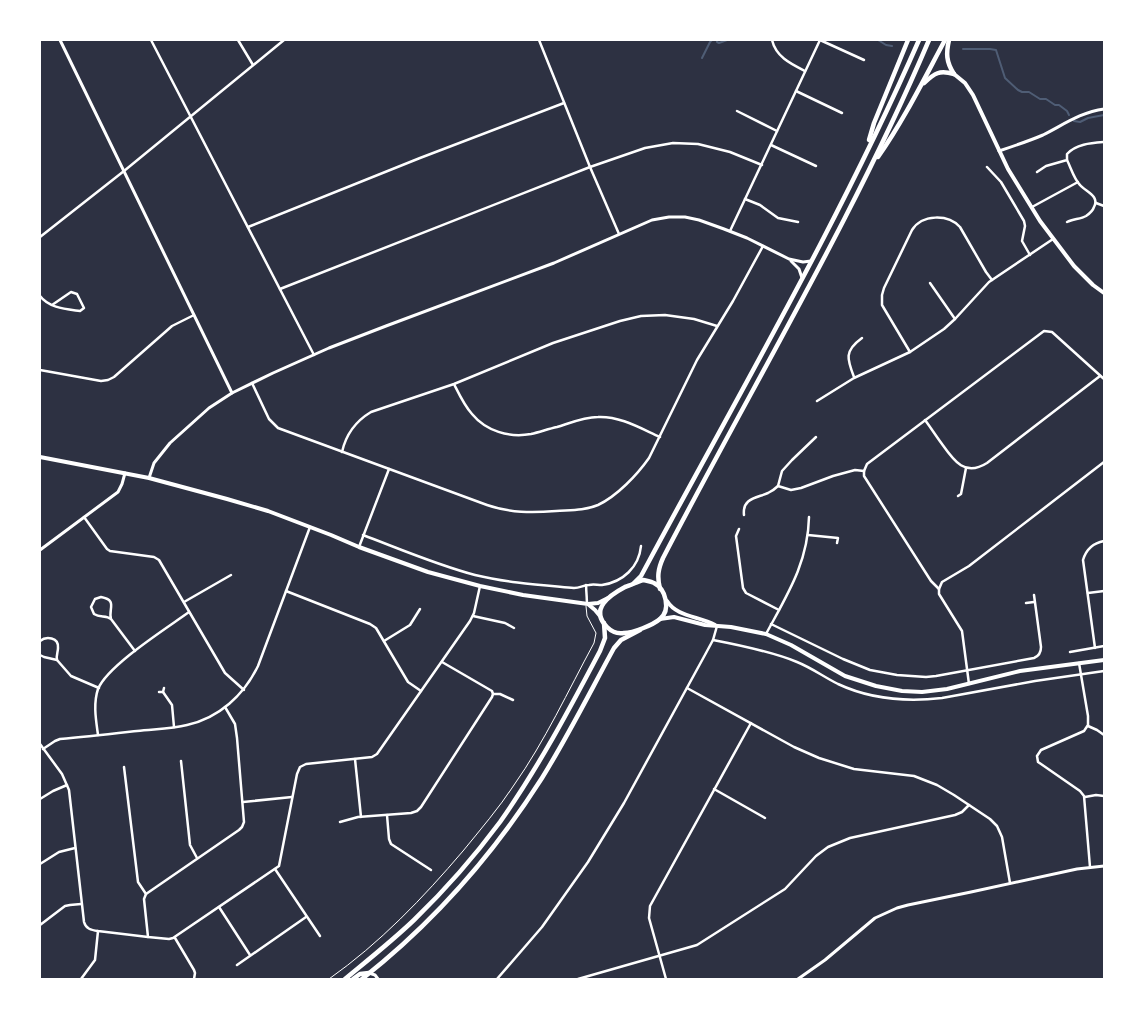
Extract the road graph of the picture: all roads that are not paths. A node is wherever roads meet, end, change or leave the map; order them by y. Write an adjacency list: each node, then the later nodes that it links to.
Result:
1 (60, 40): 35 (street)
2 (151, 40): 23 (street)
3 (238, 40): 14 (street)
4 (284, 40): 14 (street)
5 (539, 40): 19 (street)
6 (772, 40): 15 (street)
7 (820, 40): 13 (street); 15 (street)
8 (908, 40): 27 (highway)
9 (919, 40): 27 (highway)
10 (929, 40): 32 (highway)
11 (945, 40): 17 (highway)
12 (949, 40): 16 (highway)
13 (864, 60)
14 (254, 65): 23 (street)
15 (806, 71): 18 (street)
16 (954, 74): 17 (highway); 28 (main road)
17 (921, 85): 32 (highway)
18 (796, 91): 22 (street); 24 (street)
19 (564, 103): 34 (street); 44 (street)
20 (1104, 109): 28 (street)
21 (737, 111): 24 (street)
22 (842, 113)
23 (190, 116): 35 (street); 44 (street)
24 (777, 131): 26 (street)
25 (1104, 142): 29 (street)
26 (771, 145): 30 (street); 31 (street)
27 (866, 151): 52 (highway)
28 (999, 152): 41 (main road)
29 (1067, 160): 36 (street); 37 (street)
30 (762, 165): 34 (street); 38 (street)
31 (816, 166)
32 (871, 166): 103 (highway)
33 (987, 167): 50 (street)
34 (590, 168): 46 (street); 56 (street)
35 (124, 171): 47 (street); 60 (street)
36 (1036, 172)
37 (1078, 182): 39 (street); 41 (street)
38 (745, 199): 42 (street); 45 (street)
39 (1096, 203): 40 (street); 43 (street)
40 (1104, 206)
41 (1031, 208): 48 (main road)
42 (798, 222)
43 (1067, 222)
44 (248, 226): 56 (street)
45 (730, 231): 46 (street); 49 (street)
46 (619, 234): 65 (street)
47 (40, 237)
48 (1053, 239): 50 (street); 57 (main road)
49 (764, 245): 51 (street); 62 (street)
50 (1030, 255): 54 (street)
51 (789, 259): 52 (street); 53 (street)
52 (812, 260): 53 (highway)
53 (802, 279): 100 (highway)
54 (992, 280): 61 (street); 64 (street)
55 (930, 283): 61 (street)
56 (280, 289): 65 (street)
57 (1104, 293)
58 (40, 296): 59 (street)
59 (52, 305): 59 (street)
60 (194, 315): 66 (street); 72 (street)
61 (955, 319): 64 (street)
62 (717, 326): 71 (street); 75 (street)
63 (862, 338): 68 (street)
64 (910, 352): 68 (street)
65 (314, 355): 70 (street)
66 (40, 370)
67 (1100, 376): 69 (street); 74 (street); 80 (street)
68 (854, 378): 73 (street)
69 (1104, 380)
70 (252, 383): 72 (street); 77 (street)
71 (454, 384): 75 (street); 77 (street)
72 (232, 394): 84 (street)
73 (817, 401)
74 (925, 420): 80 (street); 82 (street)
75 (660, 437): 81 (street)
76 (816, 437): 85 (street)
77 (342, 452): 81 (street)
78 (40, 457): 83 (main road)
79 (1104, 462): 104 (street)
80 (966, 468): 86 (street)
81 (389, 469): 92 (street)
82 (864, 471): 85 (street); 104 (street)
83 (126, 473): 84 (main road); 88 (street)
84 (149, 478): 90 (main road)
85 (778, 486): 87 (street)
86 (958, 496)
87 (744, 515)
88 (84, 517): 98 (street); 111 (street)
89 (809, 517): 93 (street)
90 (310, 527): 97 (main road); 105 (street)
91 (738, 529): 116 (street)
92 (364, 535): 97 (street); 101 (street)
93 (808, 535): 95 (street); 116 (street)
94 (1104, 541): 107 (street)
95 (837, 543)
96 (641, 546): 101 (street)
97 (359, 547): 102 (main road)
98 (40, 550)
99 (231, 575): 111 (street)
100 (634, 583): 103 (highway); 109 (highway)
101 (586, 585): 114 (street)
102 (480, 586): 114 (main road); 118 (street)
103 (660, 589): 110 (highway)
104 (939, 589): 140 (street)
105 (286, 591): 130 (street); 147 (street)
106 (1104, 591): 107 (street)
107 (1088, 593): 132 (street)
108 (1034, 595): 112 (street)
109 (608, 598): 114 (main road); 119 (highway)
110 (665, 598): 121 (highway); 124 (main road)
111 (184, 602): 117 (street)
112 (1035, 602): 113 (street); 140 (street)
113 (1026, 603)
114 (587, 604): 119 (main road); 197 (lane)
115 (420, 609): 130 (street)
116 (779, 610): 123 (street)
117 (189, 612): 133 (street); 147 (street)
118 (473, 616): 125 (street); 138 (street)
119 (601, 618): 122 (highway)
120 (111, 619): 120 (street); 133 (street)
121 (660, 619): 124 (main road); 126 (highway)
122 (604, 623): 126 (highway); 198 (highway)
123 (771, 624): 127 (street); 140 (street)
124 (717, 626): 127 (main road); 128 (street)
125 (514, 628)
126 (640, 630): 194 (highway)
127 (766, 634): 143 (main road)
128 (713, 640): 142 (street); 146 (street)
129 (40, 641): 136 (street)
130 (384, 641): 148 (street)
131 (1104, 646): 132 (street)
132 (1095, 648): 134 (street)
133 (135, 651): 144 (street)
134 (1070, 652)
135 (40, 655): 136 (street)
136 (57, 660): 144 (street)
137 (1104, 660): 139 (main road)
138 (442, 662): 148 (street); 149 (street)
139 (1079, 663): 142 (street); 143 (main road)
140 (968, 670): 143 (street)
141 (1104, 671): 142 (street)
142 (1081, 674): 153 (street)
143 (969, 684)
144 (99, 688): 155 (street)
145 (164, 688): 154 (street)
146 (687, 688): 152 (street); 202 (street)
147 (244, 690): 151 (street)
148 (421, 691): 159 (street)
149 (493, 694): 150 (street); 170 (street)
150 (513, 700)
151 (225, 707): 154 (street); 168 (street)
152 (751, 723): 163 (street); 169 (street)
153 (1088, 725): 156 (street); 166 (street)
154 (174, 727): 155 (street)
155 (98, 735): 158 (street)
156 (1104, 735)
157 (40, 744): 158 (street)
158 (43, 749): 162 (street)
159 (355, 759): 165 (street); 171 (street)
160 (181, 761): 175 (street)
161 (124, 767): 182 (street)
162 (67, 785): 167 (street); 174 (street)
163 (714, 790): 172 (street); 192 (street)
164 (1104, 796): 166 (street)
165 (292, 797): 168 (street); 179 (street)
166 (1085, 798): 178 (street)
167 (40, 799)
168 (243, 802): 175 (street)
169 (969, 805): 181 (street); 192 (street)
170 (387, 815): 171 (street); 180 (street)
171 (361, 817): 173 (street)
172 (765, 818)
173 (340, 822)
174 (75, 848): 176 (street); 183 (street)
175 (197, 858): 182 (street)
176 (40, 864)
177 (1104, 866): 178 (street)
178 (1090, 867): 181 (street)
179 (275, 869): 184 (street); 185 (street)
180 (431, 870)
181 (1010, 884): 205 (street)
182 (146, 894): 189 (street)
183 (82, 904): 186 (street); 187 (street)
184 (219, 907): 190 (street); 191 (street)
185 (306, 917): 188 (street); 191 (street)
186 (40, 925)
187 (98, 931): 189 (street); 195 (street)
188 (320, 936)
189 (148, 937): 190 (street)
190 (174, 938): 196 (street)
191 (250, 954): 193 (street)
192 (660, 956): 203 (street); 204 (street)
193 (237, 965)
194 (369, 973): 199 (highway); 200 (highway); 201 (street)
195 (81, 979)
196 (195, 979)
197 (329, 979)
198 (345, 979)
199 (353, 979)
200 (362, 979)
201 (378, 979)
202 (497, 979)
203 (578, 979)
204 (666, 979)
205 (798, 979)

